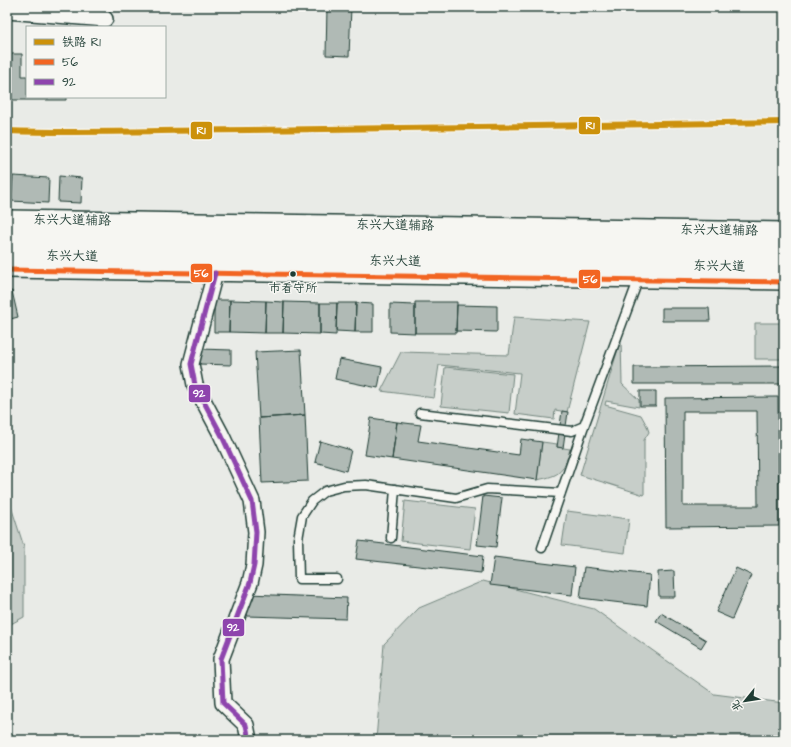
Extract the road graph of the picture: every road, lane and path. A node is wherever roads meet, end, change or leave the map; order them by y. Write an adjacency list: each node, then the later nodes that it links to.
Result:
1 (7, 11): 2 (street)
2 (105, 19)
3 (216, 221): 4 (street, 东兴大道辅路); 6 (street, 东兴大道辅路); 7 (street)
4 (10, 223): 7 (main road, 东兴大道)
5 (784, 230): 6 (street, 东兴大道辅路)
6 (501, 233): 7 (main road, 东兴大道); 11 (main road, 东兴大道)
7 (247, 238)
8 (784, 246): 11 (main road, 东兴大道)
9 (7, 254): 10 (main road, 东兴大道)
10 (121, 256): 12 (main road, 东兴大道); 16 (street)
11 (643, 259): 13 (main road, 东兴大道); 14 (main road, 东兴大道); 19 (street); 20 (street); 22 (lane)
12 (371, 260): 13 (main road, 东兴大道); 18 (street)
13 (460, 261): 19 (street)
14 (784, 266)
15 (7, 270): 16 (street)
16 (150, 272): 17 (street)
17 (215, 273): 18 (street); 28 (street)
18 (333, 275): 19 (street)
19 (499, 278)
20 (784, 282)
21 (420, 413): 22 (lane)
22 (584, 426): 24 (lane)
23 (395, 489): 24 (lane); 25 (lane); 27 (lane)
24 (561, 493): 26 (lane)
25 (391, 538)
26 (542, 548)
27 (337, 579)
28 (249, 740)

